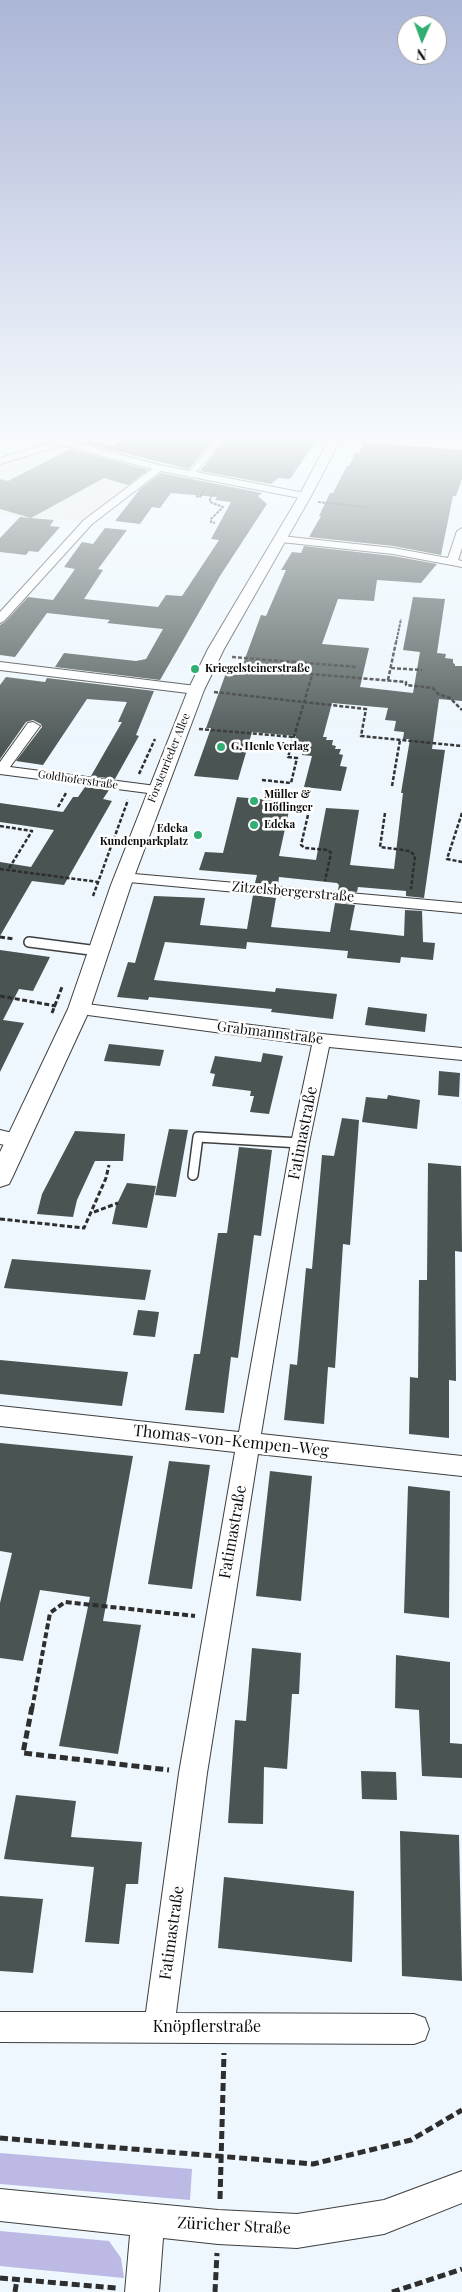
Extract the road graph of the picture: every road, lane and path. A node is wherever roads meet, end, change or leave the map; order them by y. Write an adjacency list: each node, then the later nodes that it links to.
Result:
1 (70, 542): 6 (street)
2 (279, 542): 16 (street, Forstenrieder Allee)
3 (308, 542): 5 (street)
4 (460, 542): 5 (street)
5 (457, 563)
6 (0, 619)
7 (400, 619): 12 (path)
8 (226, 657): 11 (path)
9 (0, 666): 16 (street)
10 (221, 667): 14 (path)
11 (357, 667)
12 (391, 668): 13 (path); 15 (path)
13 (422, 670)
14 (312, 675): 15 (path); 17 (path)
15 (388, 680): 18 (path)
16 (196, 690): 17 (path); 27 (street, Forstenrieder Allee)
17 (304, 702): 21 (path); 22 (path)
18 (462, 710)
19 (33, 726): 24 (street)
20 (198, 728): 21 (path)
21 (294, 737): 25 (path)
22 (400, 740): 23 (path); 26 (path)
23 (462, 746)
24 (1, 770): 27 (street, Goldhoferstraße)
25 (262, 780)
26 (392, 786)
27 (156, 790): 35 (street, Forstenrieder Allee)
28 (386, 813): 38 (path)
29 (462, 813): 32 (path)
30 (308, 815): 37 (path)
31 (0, 826): 34 (path)
32 (462, 862)
33 (0, 868): 34 (path)
34 (8, 870): 36 (path)
35 (123, 878): 37 (street, Zitzelsbergerstraße); 41 (street, Forstenrieder Allee)
36 (98, 882)
37 (322, 894): 38 (street, Zitzelsbergerstraße)
38 (410, 902): 39 (street, Zitzelsbergerstraße)
39 (462, 908)
40 (29, 942): 41 (lane)
41 (98, 951): 43 (street, Forstenrieder Allee)
42 (0, 996): 43 (path)
43 (79, 1009): 44 (street, Grabmannstraße); 46 (street, Forstenrieder Allee)
44 (322, 1040): 45 (street, Grabmannstraße); 47 (street, Fatimastraße)
45 (462, 1054)
46 (9, 1139): 50 (street, Forstenrieder Allee)
47 (300, 1143): 49 (lane); 55 (street, Fatimastraße)
48 (109, 1165): 52 (path)
49 (193, 1174)
50 (0, 1178)
51 (118, 1203): 52 (path)
52 (93, 1212): 53 (path)
53 (0, 1219)
54 (0, 1416): 55 (street, Thomas-von-Kempen-Weg)
55 (248, 1444): 56 (street, Thomas-von-Kempen-Weg); 57 (street, Fatimastraße)
56 (462, 1466)
57 (218, 1618): 58 (street, Fatimastraße); 58 (path)
58 (193, 1773): 60 (street, Fatimastraße)
59 (0, 2027): 60 (street, Knöpflerstraße)
60 (159, 2027): 61 (street, Knöpflerstraße)
61 (224, 2028): 62 (street, Knöpflerstraße); 65 (path)
62 (414, 2029)
63 (462, 2110): 65 (path)
64 (0, 2138): 65 (path)
65 (223, 2158)
66 (462, 2187): 68 (street, Züricher Straße)
67 (0, 2205): 68 (street, Züricher Straße)
68 (148, 2221): 72 (street)
69 (462, 2269): 74 (path)
70 (0, 2278): 71 (path)
71 (17, 2279): 72 (path); 73 (path)
72 (142, 2291)
73 (15, 2292)
74 (392, 2292)

